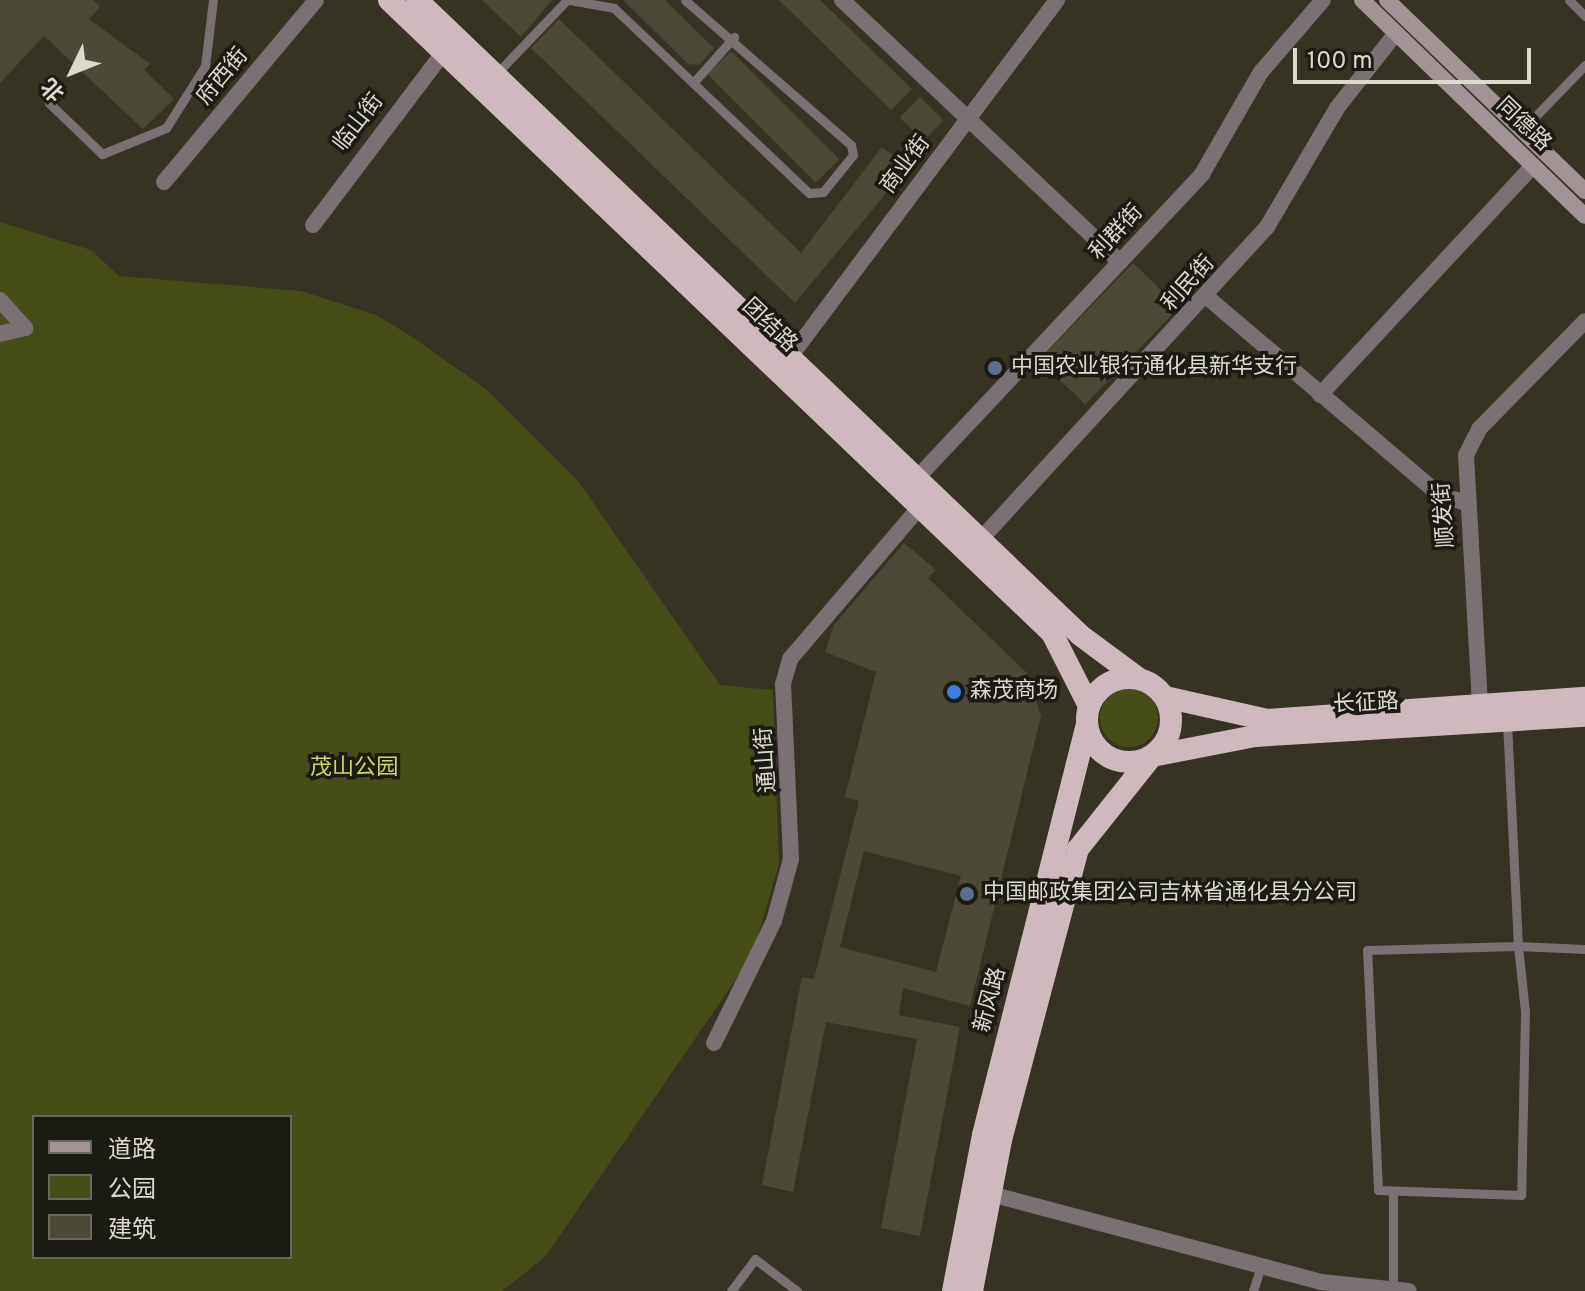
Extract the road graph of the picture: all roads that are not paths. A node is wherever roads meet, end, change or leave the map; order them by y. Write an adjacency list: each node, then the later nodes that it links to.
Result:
1 (213, 0): 20 (lane)
2 (316, 0): 24 (street, 府西街)
3 (389, 0): 16 (highway, 团结路)
4 (417, 0): 18 (highway, 团结路)
5 (568, 0): 18 (lane); 19 (lane)
6 (685, 0): 15 (lane)
7 (842, 0): 21 (street)
8 (1057, 0): 21 (street, 商业街)
9 (1323, 0): 28 (street, 利群街)
10 (1362, 0): 14 (main road, 同德路)
11 (1569, 0): 13 (lane)
12 (1393, 2): 22 (main road, 同德路)
13 (1585, 16)
14 (1396, 33): 23 (main road, 同德路); 29 (street, 利民街)
15 (734, 37): 19 (lane); 19 (lane)
16 (444, 52): 27 (street, 临山街); 37 (highway, 团结路)
17 (1585, 65): 22 (lane)
18 (495, 75): 33 (highway, 团结路)
19 (693, 83)
20 (49, 103)
21 (968, 119): 28 (street); 33 (street, 商业街)
22 (1522, 130): 25 (main road, 同德路)
23 (1533, 166): 26 (main road, 同德路); 34 (street)
24 (164, 182)
25 (1585, 191)
26 (1585, 216)
27 (313, 225)
28 (1120, 262): 35 (street, 利群街)
29 (1207, 297): 34 (street); 38 (street, 利民街)
30 (0, 300): 32 (street)
31 (1585, 321): 36 (street, 顺发街)
32 (0, 334)
33 (790, 357): 35 (highway, 团结路)
34 (1320, 395): 36 (street)
35 (917, 478): 38 (highway, 团结路)
36 (1466, 503): 42 (street, 顺发街)
37 (920, 507): 43 (highway, 团结路); 49 (street, 通山街)
38 (981, 539): 39 (highway, 团结路)
39 (1138, 678): 40 (highway); 43 (highway)
40 (1165, 697): 42 (highway, 长征路); 46 (highway)
41 (1585, 698): 42 (highway, 长征路)
42 (1480, 705)
43 (1088, 716): 46 (highway); 50 (highway, 新风路)
44 (1585, 716): 45 (highway, 长征路)
45 (1507, 721): 46 (highway, 长征路); 47 (lane)
46 (1152, 756): 50 (highway, 新风路)
47 (1518, 946): 48 (lane); 51 (lane); 51 (lane)
48 (1585, 949)
49 (714, 1043)
50 (981, 1191): 52 (street); 55 (highway, 新风路); 56 (highway, 新风路)
51 (1393, 1196): 58 (lane)
52 (1261, 1266): 57 (lane); 58 (street)
53 (731, 1291): 54 (lane)
54 (797, 1291)
55 (953, 1291)
56 (972, 1291)
57 (1253, 1291)
58 (1393, 1291): 59 (street)
59 (1409, 1291)

